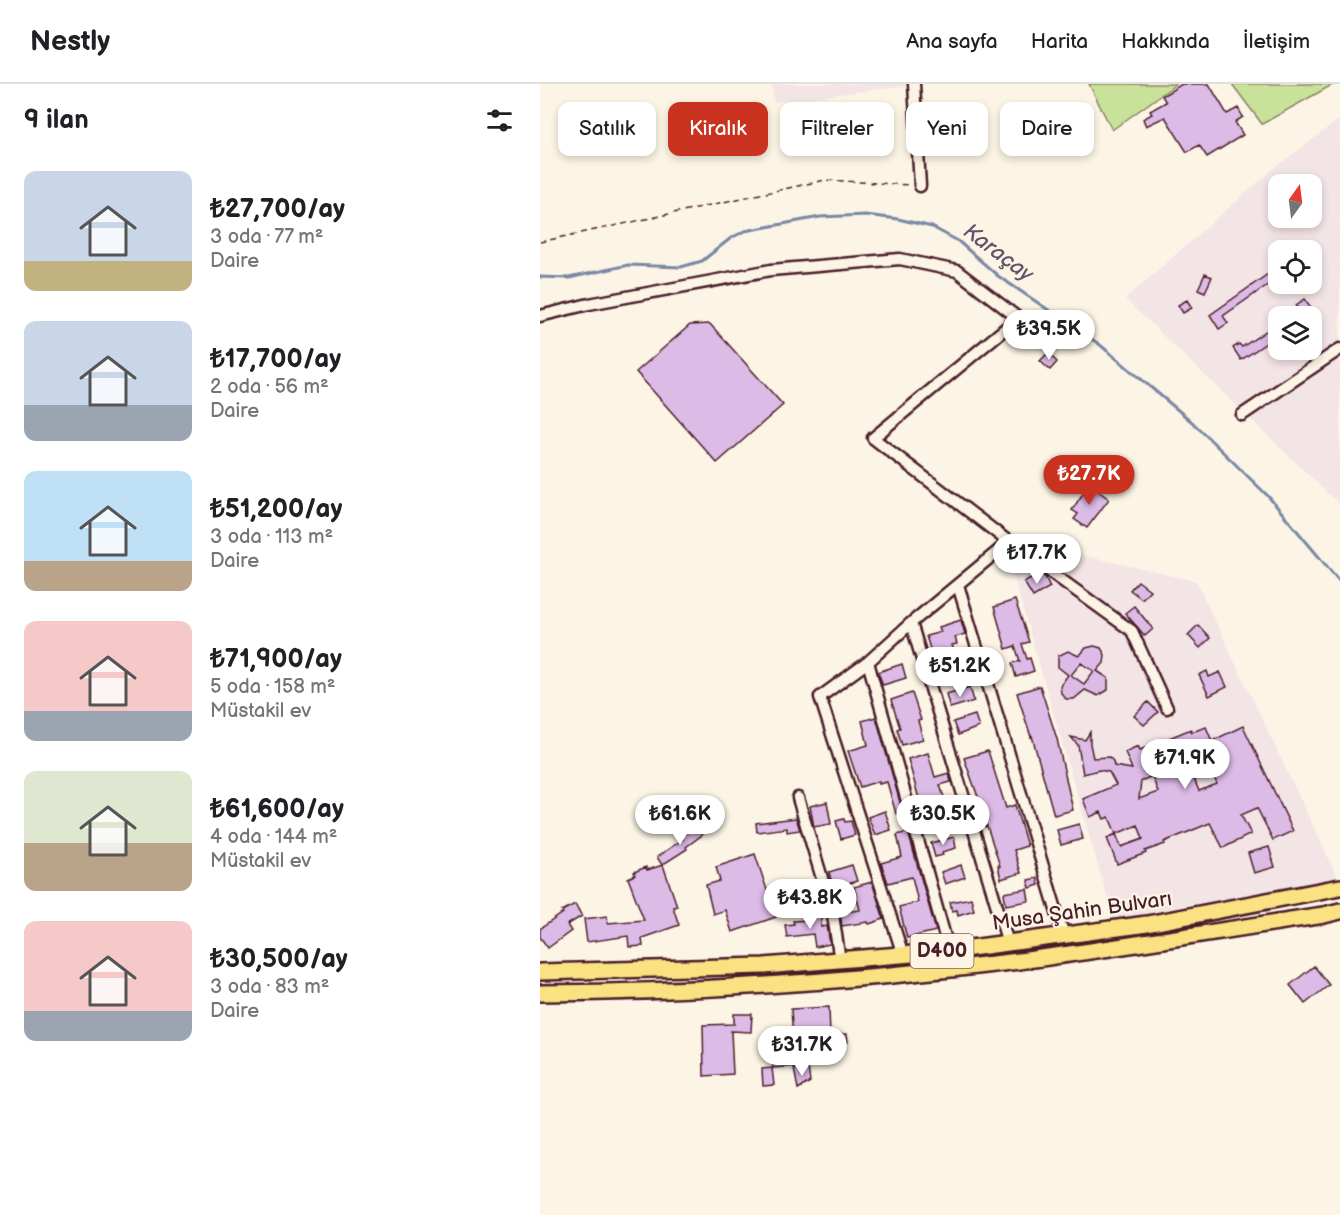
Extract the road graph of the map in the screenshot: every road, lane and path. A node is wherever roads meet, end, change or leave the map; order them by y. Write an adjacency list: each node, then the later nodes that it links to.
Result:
1 (914, 84): 2 (street)
2 (920, 186): 3 (path)
3 (540, 242)
4 (540, 316): 7 (street)
5 (1340, 349): 6 (street)
6 (1242, 415)
7 (1009, 542): 8 (street); 11 (street)
8 (958, 585): 9 (street); 17 (street)
9 (911, 623): 10 (street); 18 (street)
10 (868, 662): 19 (street); 20 (street)
11 (1167, 708)
12 (798, 798): 21 (street)
13 (1340, 887): 17 (highway, Musa Şahin Bulvarı / D400)
14 (1340, 911): 15 (highway, Musa Şahin Bulvarı / D400)
15 (1324, 915): 16 (highway); 23 (highway, Musa Şahin Bulvarı / D400)
16 (1340, 922)
17 (1064, 936): 18 (highway, Musa Şahin Bulvarı / D400)
18 (1008, 943): 19 (highway, Musa Şahin Bulvarı / D400)
19 (949, 951): 20 (highway, Musa Şahin Bulvarı / D400)
20 (903, 955): 21 (highway, Musa Şahin Bulvarı / D400)
21 (840, 961): 22 (highway, Musa Şahin Bulvarı / D400)
22 (540, 972)
23 (540, 993)

